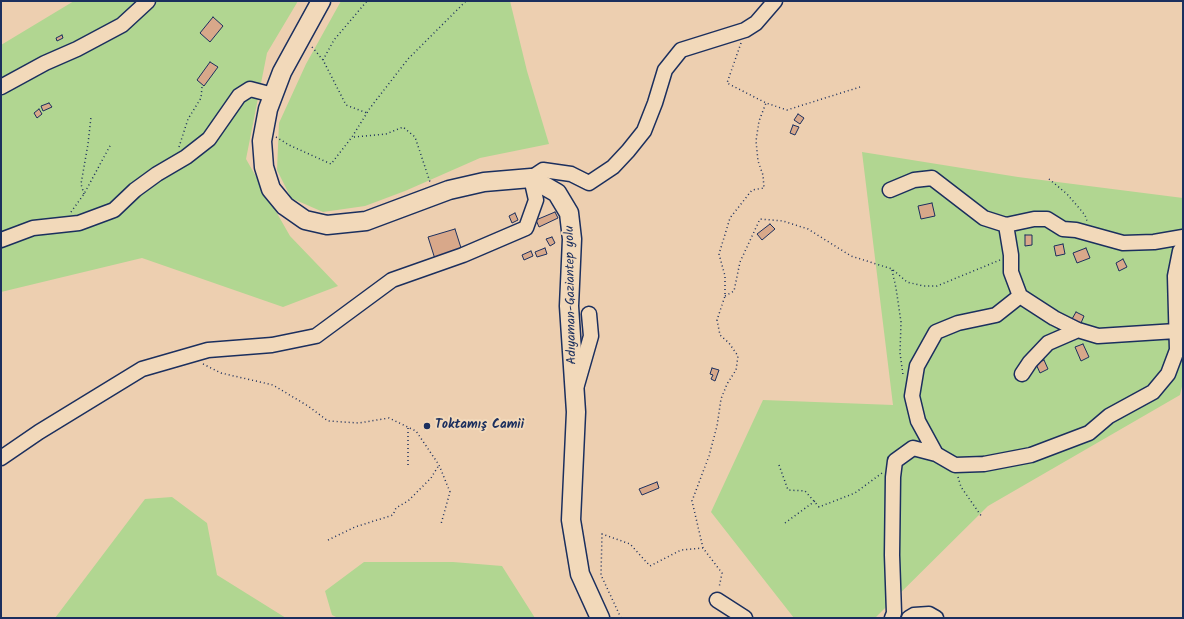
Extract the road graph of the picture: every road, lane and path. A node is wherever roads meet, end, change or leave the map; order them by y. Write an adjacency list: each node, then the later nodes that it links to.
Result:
1 (148, 1): 9 (street)
2 (320, 1): 7 (main road)
3 (367, 1): 8 (path)
4 (466, 1): 14 (path)
5 (776, 1): 6 (street)
6 (745, 30): 13 (path); 20 (street)
7 (302, 34): 8 (path); 12 (main road)
8 (323, 60): 14 (path)
9 (1, 87)
10 (860, 87): 13 (path)
11 (202, 88): 19 (path)
12 (273, 95): 16 (main road); 29 (street)
13 (766, 103): 33 (path)
14 (367, 113): 17 (path)
15 (91, 117): 23 (path)
16 (264, 130): 17 (path); 24 (main road)
17 (352, 137): 24 (path)
18 (111, 144): 23 (path)
19 (178, 149)
20 (531, 178): 24 (main road); 38 (street); 40 (main road, Adıyaman-Gaziantep yolu)
21 (1049, 179): 27 (path)
22 (890, 190): 26 (street)
23 (84, 194): 25 (path)
24 (437, 194)
25 (71, 213)
26 (1006, 225): 27 (street); 31 (street)
27 (1094, 236): 28 (street)
28 (1183, 237)
29 (1, 240)
30 (1183, 248): 37 (street)
31 (1011, 255): 32 (path); 34 (street)
32 (892, 269): 33 (path); 41 (path)
33 (726, 296): 55 (path)
34 (1020, 296): 36 (street); 41 (street)
35 (590, 314): 40 (street)
36 (1078, 330): 37 (street); 39 (street)
37 (1176, 331): 48 (street)
38 (186, 356): 42 (path); 44 (street)
39 (1022, 374)
40 (575, 391): 57 (main road, Adıyaman-Gaziantep yolu)
41 (912, 396): 43 (street)
42 (408, 427): 46 (path); 49 (path)
43 (936, 454): 45 (street); 48 (street)
44 (1, 458)
45 (895, 461): 50 (path); 60 (street)
46 (439, 465): 53 (path); 54 (path)
47 (780, 465): 50 (path)
48 (955, 465): 51 (path)
49 (408, 468)
50 (814, 501): 52 (path)
51 (982, 517)
52 (785, 523)
53 (442, 524)
54 (328, 540)
55 (703, 548): 56 (path); 58 (path)
56 (717, 600): 59 (street)
57 (600, 618)
58 (621, 618)
59 (745, 618)
60 (892, 618)
61 (909, 618): 62 (street)
62 (936, 618)

